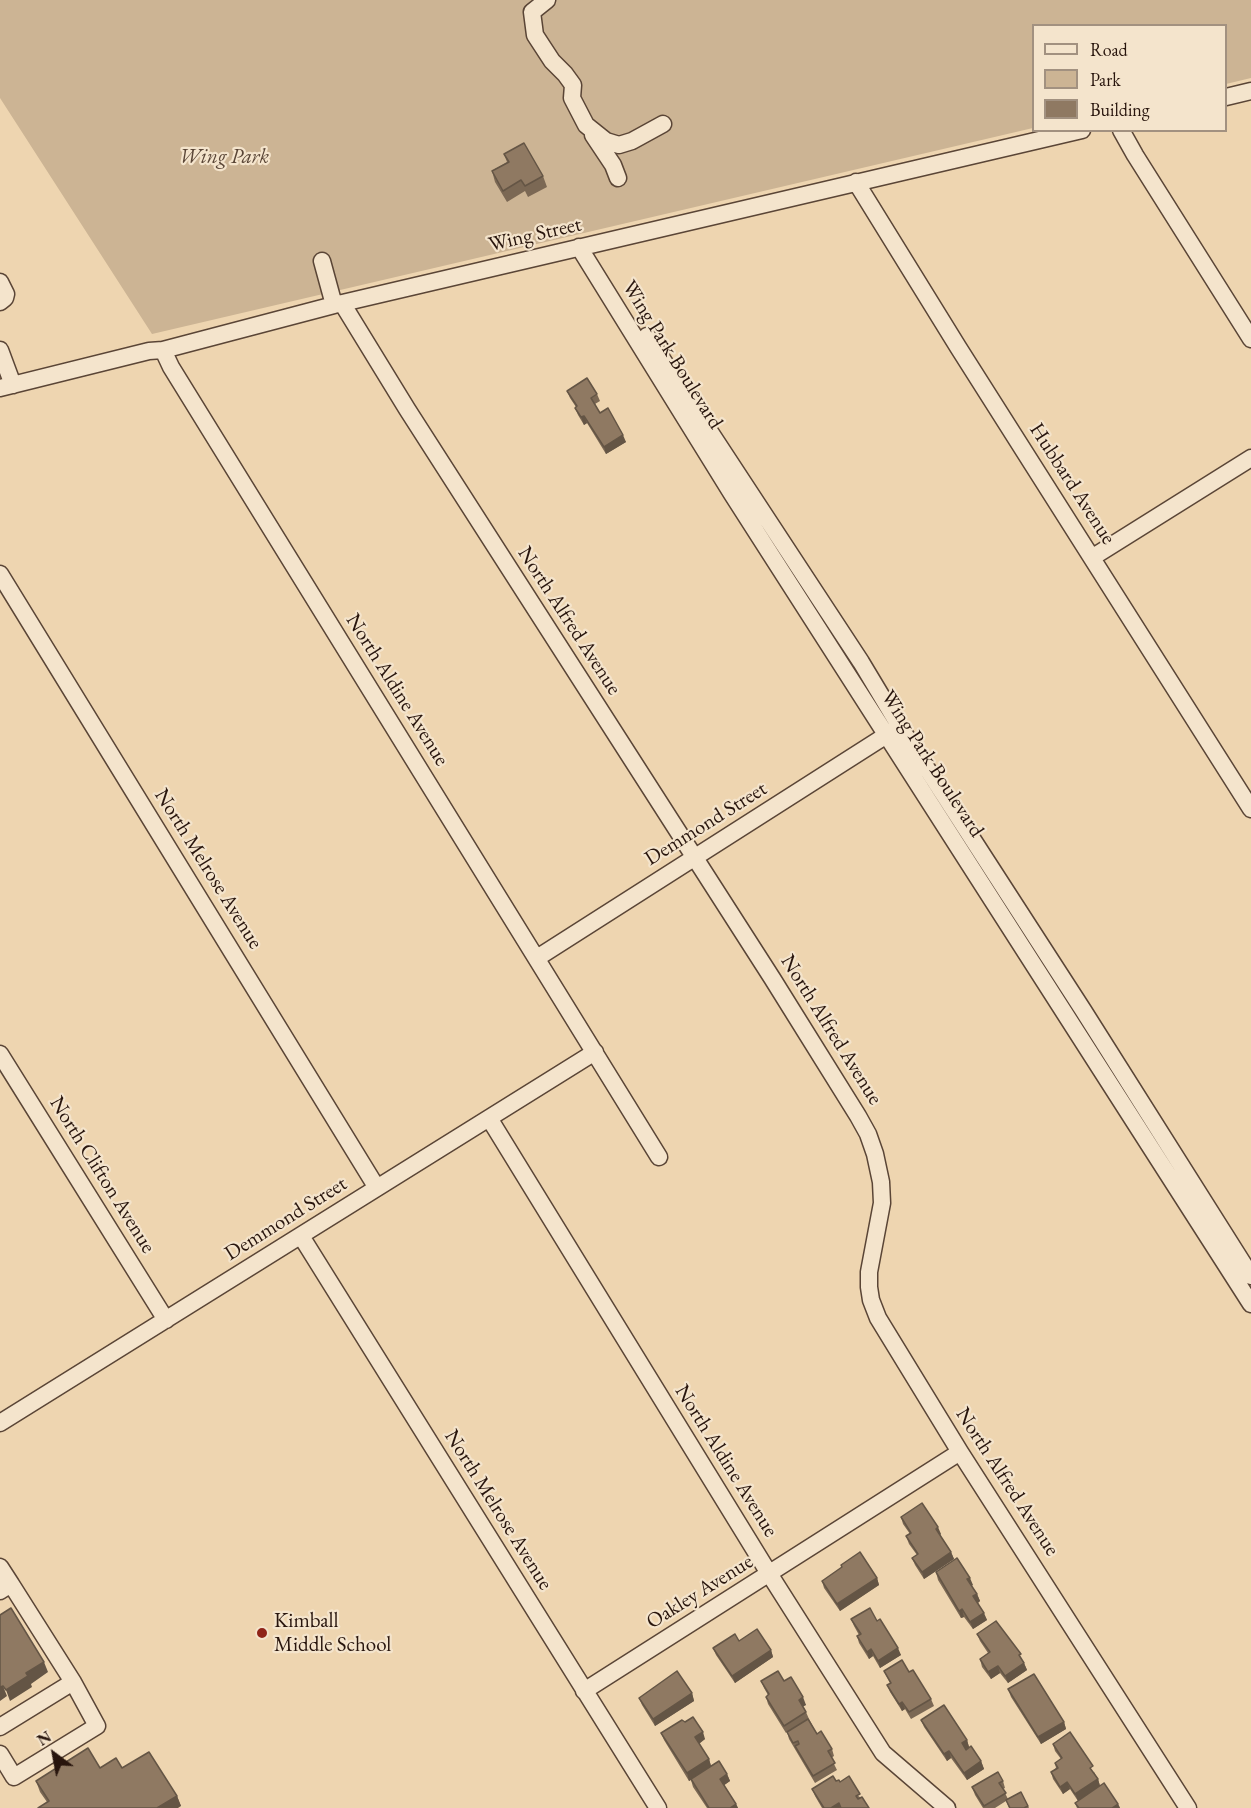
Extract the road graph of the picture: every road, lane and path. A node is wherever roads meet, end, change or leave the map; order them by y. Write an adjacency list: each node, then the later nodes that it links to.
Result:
1 (548, 0): 5 (street)
2 (1251, 91): 3 (street)
3 (1227, 97)
4 (663, 124): 8 (street)
5 (586, 125): 8 (street); 9 (street)
6 (1073, 132): 11 (street, Wing Street)
7 (1122, 132): 17 (street)
8 (619, 145): 9 (street)
9 (609, 159): 10 (street)
10 (618, 178)
11 (856, 182): 12 (street, Wing Street); 22 (street, Hubbard Avenue)
12 (584, 246): 16 (street, Wing Street); 24 (street, Wing Park Boulevard)
13 (322, 261): 16 (street, North Alfred Avenue)
14 (0, 282): 15 (street)
15 (0, 302)
16 (338, 304): 19 (street, Wing Street); 26 (street, North Alfred Avenue)
17 (1251, 339)
18 (0, 350): 20 (street)
19 (163, 350): 20 (street, Wing Street); 27 (street, North Aldine Avenue)
20 (6, 387)
21 (1251, 458): 22 (street)
22 (1093, 557): 25 (street, Hubbard Avenue)
23 (0, 574): 32 (street, North Melrose Avenue)
24 (893, 731): 26 (street, Demmond Street); 34 (street, Wing Park Boulevard); 35 (street, Wing Park Boulevard)
25 (1251, 809)
26 (694, 858): 27 (street, Demmond Street); 38 (street, North Alfred Avenue)
27 (537, 958): 28 (street, North Aldine Avenue)
28 (595, 1052): 30 (street, Demmond Street); 31 (street, North Aldine Avenue)
29 (0, 1054): 36 (street, North Clifton Avenue)
30 (489, 1118): 32 (street, Demmond Street); 40 (street, North Aldine Avenue)
31 (659, 1157)
32 (377, 1188): 33 (street, Demmond Street)
33 (301, 1236): 36 (street, Demmond Street); 43 (street, North Melrose Avenue)
34 (1250, 1273)
35 (1251, 1305)
36 (166, 1320): 37 (street, Demmond Street)
37 (0, 1423)
38 (960, 1452): 40 (street, Oakley Avenue); 48 (street, North Alfred Avenue)
39 (0, 1567): 41 (street)
40 (770, 1575): 43 (street, Oakley Avenue); 47 (street, North Aldine Avenue)
41 (5, 1588): 42 (street)
42 (73, 1682): 44 (street); 45 (street)
43 (584, 1691): 46 (street, North Melrose Avenue)
44 (0, 1727)
45 (0, 1754)
46 (658, 1808)
47 (947, 1808)
48 (1188, 1808)

